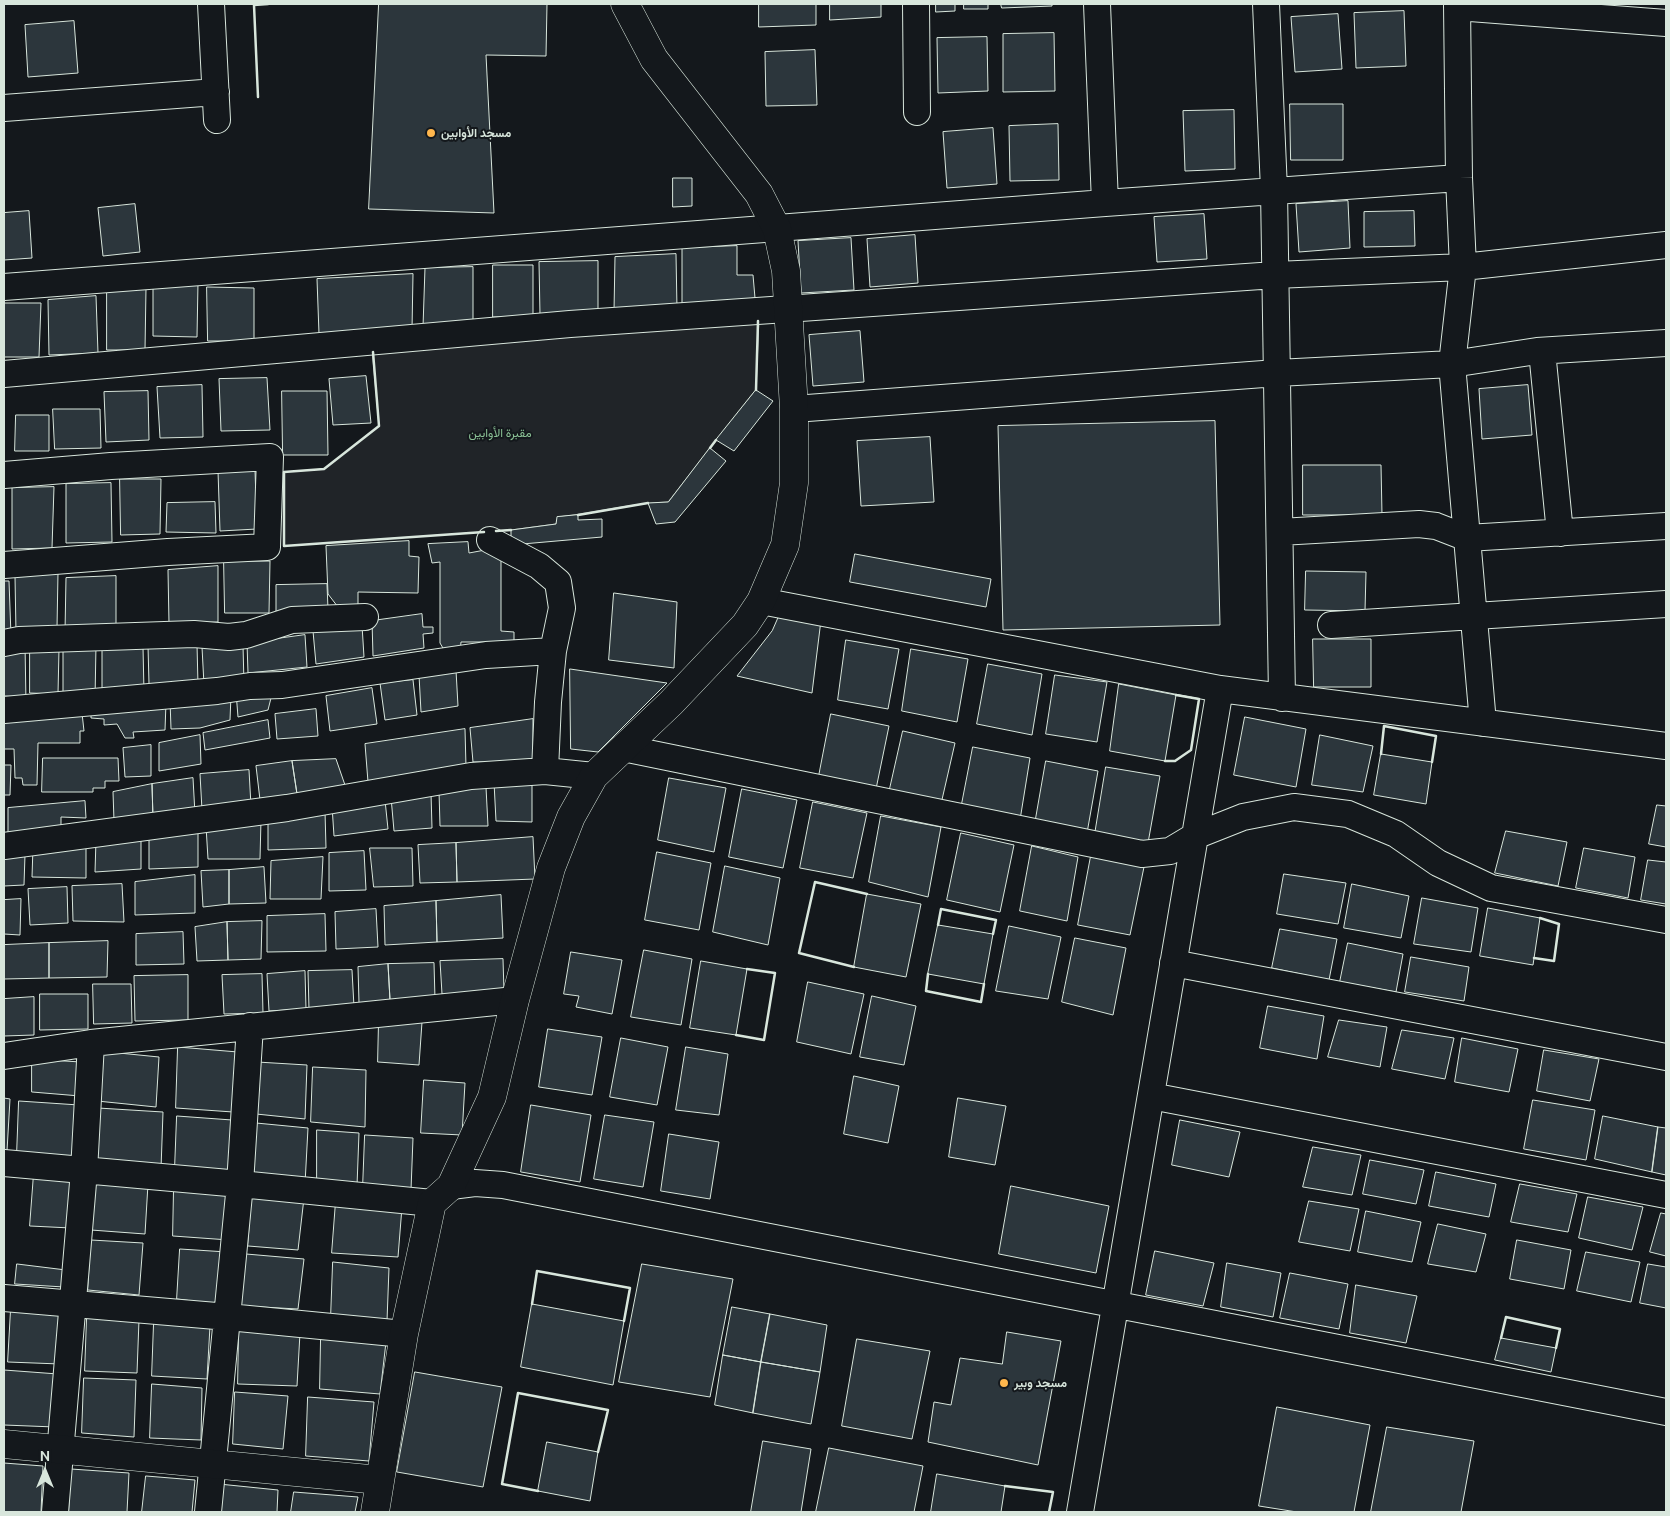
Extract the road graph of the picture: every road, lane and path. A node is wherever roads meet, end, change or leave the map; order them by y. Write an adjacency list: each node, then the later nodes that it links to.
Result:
1 (211, 4): 8 (street)
2 (625, 4): 15 (street)
3 (916, 4): 10 (street)
4 (1097, 4): 14 (street)
5 (1266, 4): 13 (street)
6 (1457, 5): 7 (street); 12 (street)
7 (1666, 23)
8 (216, 92): 9 (street); 11 (street)
9 (4, 108)
10 (917, 112)
11 (217, 120)
12 (1459, 178): 13 (street); 17 (street)
13 (1274, 190): 14 (street); 18 (street)
14 (1105, 203): 15 (street)
15 (777, 229): 19 (street); 20 (street)
16 (1666, 245): 17 (street)
17 (1463, 266): 18 (street); 23 (street)
18 (1276, 275): 20 (street); 24 (street)
19 (4, 287)
20 (789, 310): 25 (street); 26 (street)
21 (1666, 343): 22 (street)
22 (1542, 351): 23 (street); 30 (street)
23 (1452, 364): 24 (street); 31 (street)
24 (1277, 373): 26 (street); 29 (street)
25 (4, 374)
26 (794, 409): 34 (street)
27 (4, 474): 33 (street)
28 (1666, 526): 30 (street)
29 (1280, 532): 31 (street); 42 (street)
30 (1560, 533): 31 (street)
31 (1467, 538): 37 (street)
32 (490, 540): 40 (street)
33 (4, 564)
34 (761, 601): 41 (street); 46 (street)
35 (1666, 604): 37 (street)
36 (364, 617): 39 (street)
37 (1474, 617): 38 (street); 44 (street)
38 (1331, 626)
39 (4, 642)
40 (553, 651): 43 (street); 47 (street)
41 (1220, 689): 42 (street); 49 (street)
42 (1282, 698): 44 (street)
43 (4, 710)
44 (1483, 723): 45 (street)
45 (1666, 746)
46 (624, 748): 48 (street); 49 (street)
47 (545, 771): 48 (street); 50 (street)
48 (594, 776): 53 (street)
49 (1195, 836): 51 (street); 52 (street)
50 (4, 846)
51 (1666, 920)
52 (1174, 963): 57 (street); 58 (street)
53 (515, 1000): 54 (street); 62 (street)
54 (250, 1026): 55 (street); 61 (street)
55 (91, 1043): 56 (street); 60 (street)
56 (4, 1056)
57 (1666, 1057)
58 (1151, 1096): 63 (street); 65 (street)
59 (4, 1163): 60 (street)
60 (84, 1171): 61 (street); 66 (street)
61 (240, 1184): 62 (street); 67 (street)
62 (441, 1195): 65 (street); 68 (street)
63 (1666, 1195)
64 (4, 1298): 66 (street)
65 (1116, 1304): 69 (street); 77 (street)
66 (74, 1305): 67 (street); 71 (street)
67 (228, 1317): 68 (street); 72 (street)
68 (404, 1334): 73 (street)
69 (1666, 1412)
70 (4, 1444): 71 (street)
71 (60, 1450): 72 (street); 74 (street)
72 (214, 1464): 73 (street); 75 (street)
73 (379, 1480): 76 (street)
74 (55, 1512)
75 (208, 1512)
76 (375, 1512)
77 (1080, 1512)

